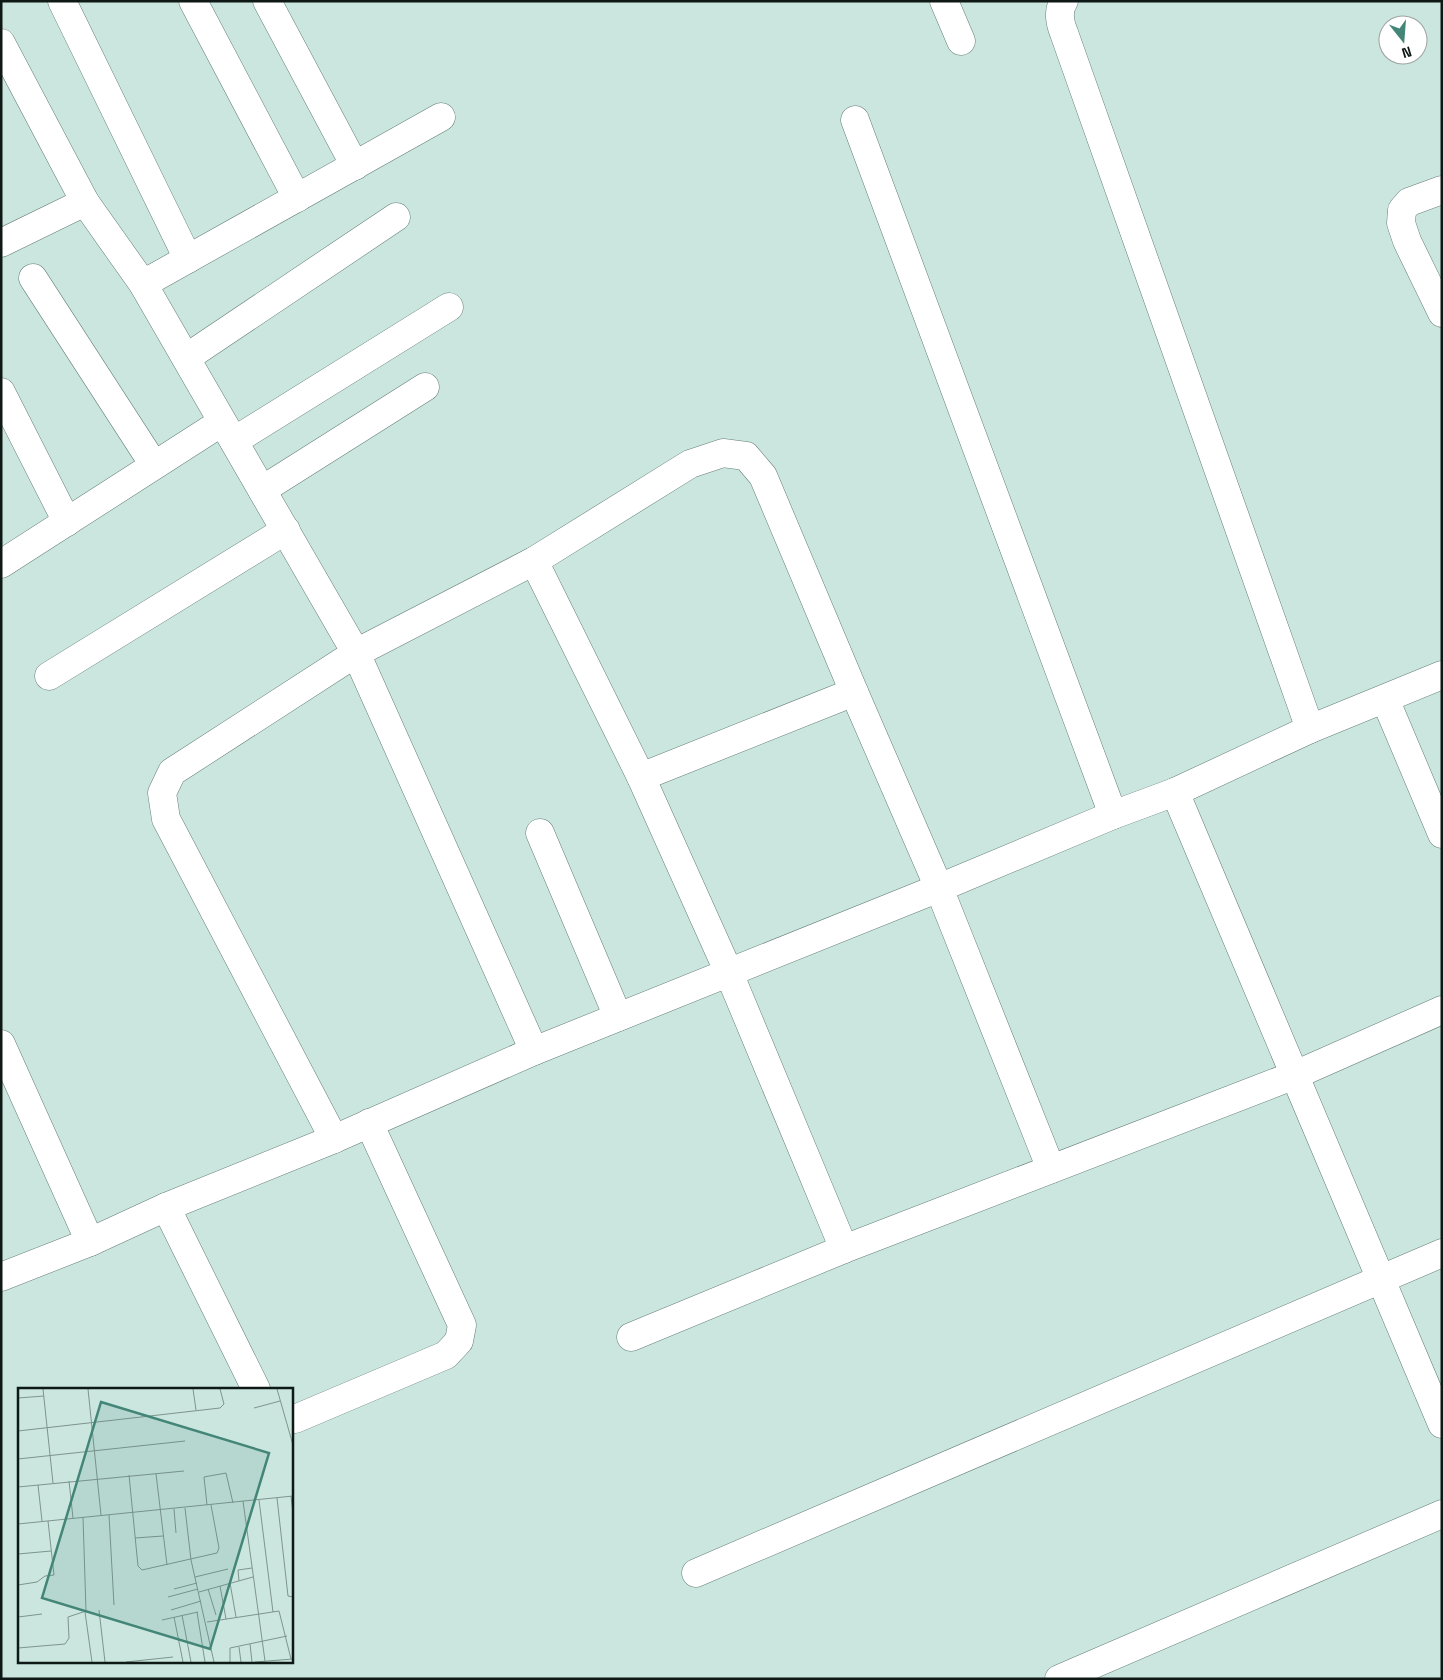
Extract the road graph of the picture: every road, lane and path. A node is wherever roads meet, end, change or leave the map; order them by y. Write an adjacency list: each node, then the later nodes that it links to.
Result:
1 (62, 1): 16 (street)
2 (193, 1): 12 (street)
3 (267, 1): 10 (street)
4 (944, 1): 6 (street)
5 (1064, 1): 36 (street)
6 (961, 41)
7 (1, 43): 13 (street)
8 (441, 117): 10 (street)
9 (855, 120): 39 (street)
10 (354, 166): 12 (street)
11 (1442, 190): 20 (street)
12 (297, 198): 16 (street)
13 (85, 202): 15 (street); 18 (street)
14 (396, 217): 21 (street)
15 (1, 243)
16 (188, 259): 18 (street)
17 (33, 278): 25 (street)
18 (143, 284): 21 (street)
19 (449, 307): 24 (street)
20 (1442, 313)
21 (186, 358): 24 (street)
22 (425, 387): 26 (street)
23 (1, 392): 27 (street)
24 (228, 432): 25 (street); 26 (street)
25 (154, 465): 27 (street)
26 (262, 490): 28 (street)
27 (67, 522): 30 (street)
28 (286, 530): 31 (street); 33 (street)
29 (534, 560): 31 (street); 34 (street); 37 (street)
30 (1, 564)
31 (356, 652): 47 (street); 50 (street)
32 (1442, 675): 35 (street)
33 (49, 676)
34 (854, 692): 37 (street); 42 (street)
35 (1385, 699): 36 (street); 41 (street)
36 (1310, 729): 38 (street)
37 (642, 777): 43 (street)
38 (1175, 792): 39 (street); 48 (street)
39 (1113, 815): 42 (street)
40 (540, 833): 45 (street)
41 (1442, 834)
42 (939, 888): 43 (street); 51 (street)
43 (729, 973): 45 (street); 54 (street)
44 (1442, 1010): 48 (street)
45 (618, 1017): 47 (street)
46 (1, 1044): 53 (street)
47 (534, 1051): 49 (street)
48 (1295, 1075): 51 (street); 57 (street)
49 (369, 1123): 50 (street); 60 (street)
50 (334, 1139): 52 (street)
51 (1051, 1169): 54 (street)
52 (166, 1207): 53 (street); 59 (street)
53 (90, 1242): 56 (street)
54 (844, 1249): 58 (street)
55 (1442, 1253): 57 (street)
56 (1, 1277)
57 (1380, 1279): 61 (street); 63 (street)
58 (631, 1337)
59 (256, 1388)
60 (292, 1419)
61 (1442, 1424)
62 (1442, 1514): 64 (street)
63 (696, 1573)
64 (1059, 1679)

